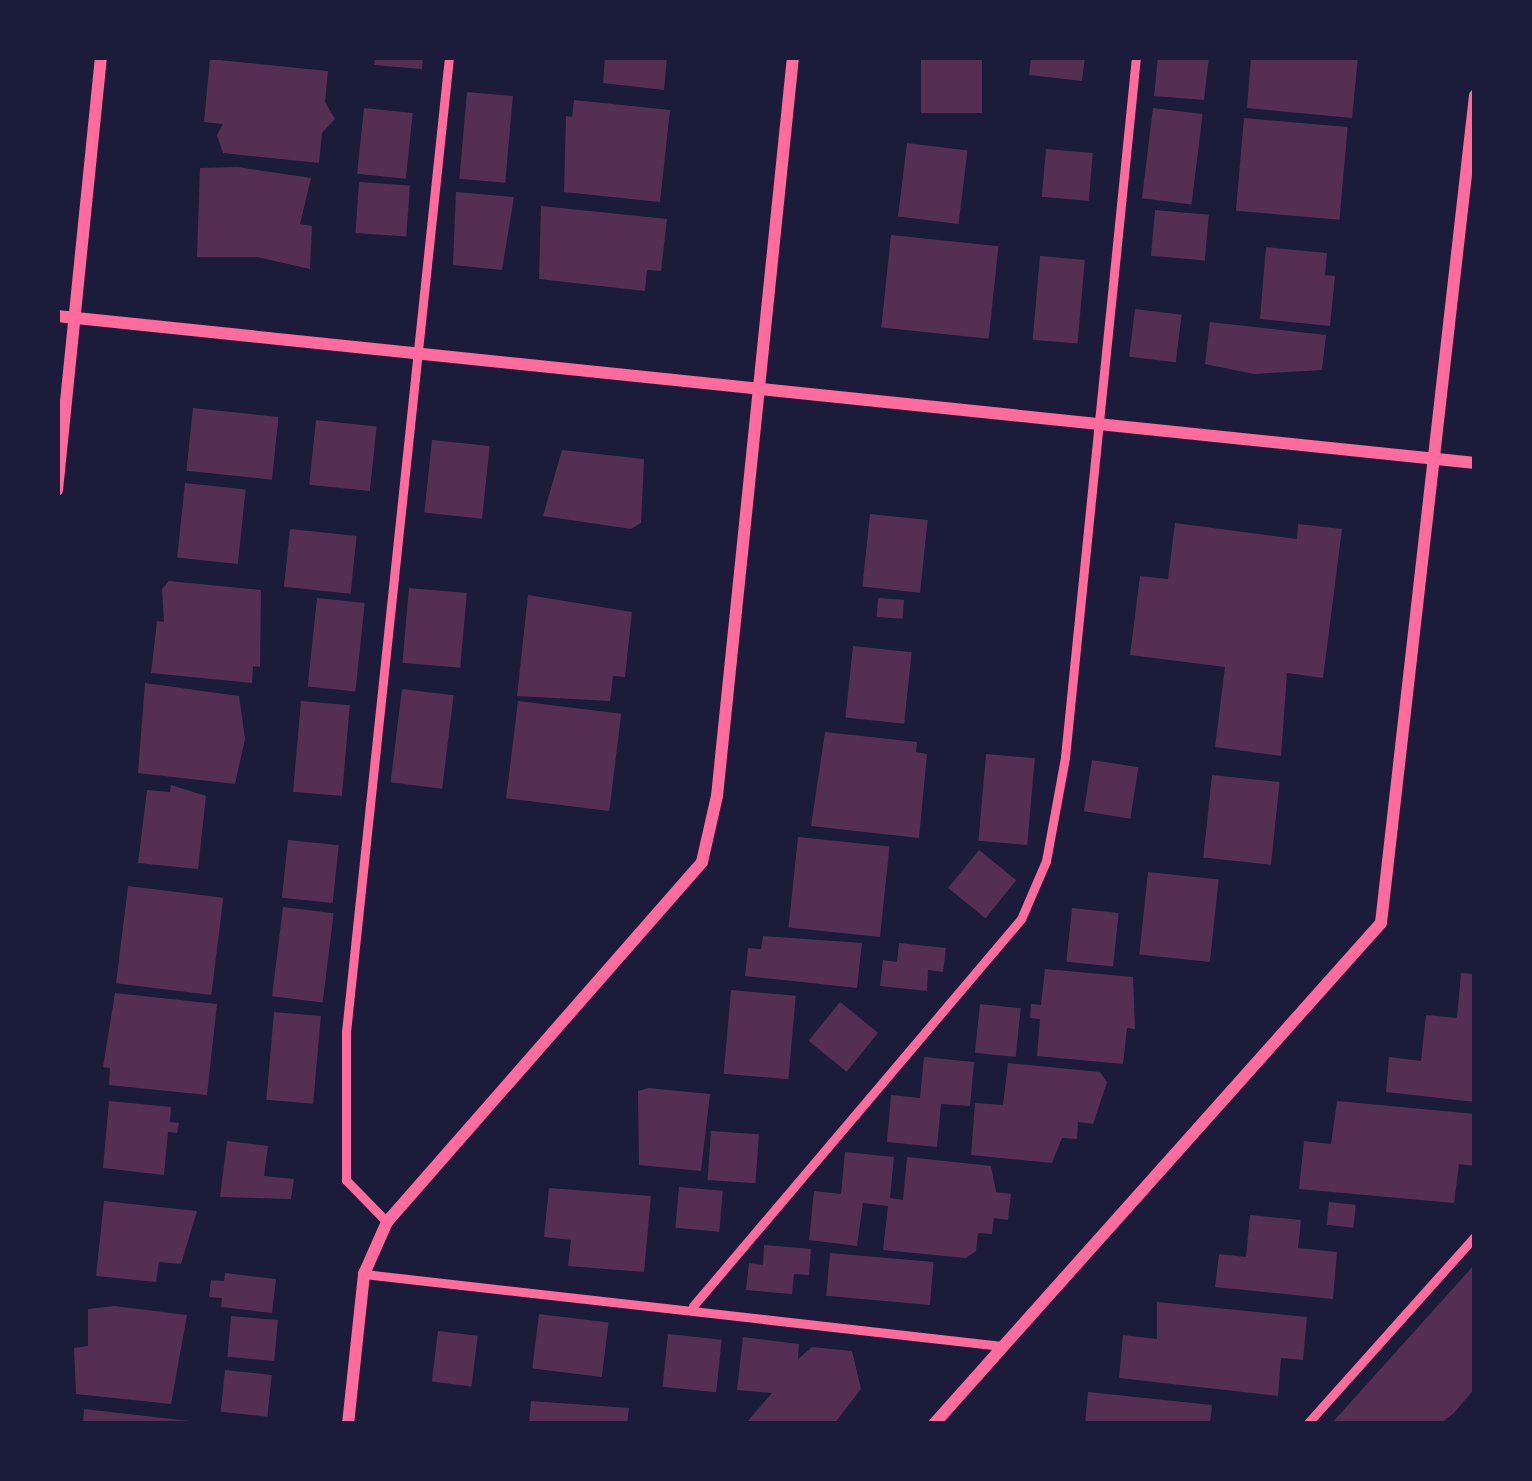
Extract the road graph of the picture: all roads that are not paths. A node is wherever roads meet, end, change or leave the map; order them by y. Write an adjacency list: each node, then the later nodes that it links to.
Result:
1 (100, 57): 7 (street)
2 (449, 57): 8 (lane)
3 (793, 57): 9 (street)
4 (1136, 57): 10 (lane)
5 (1475, 95): 11 (street)
6 (57, 316): 7 (street)
7 (74, 318): 8 (street); 13 (street)
8 (418, 354): 9 (street); 14 (lane)
9 (760, 387): 10 (street); 14 (street)
10 (1097, 424): 11 (street); 17 (lane)
11 (1436, 458): 12 (street); 18 (street)
12 (1475, 463)
13 (57, 490)
14 (387, 1222): 16 (street)
15 (1475, 1235): 21 (lane)
16 (364, 1274): 17 (lane); 19 (street)
17 (693, 1306): 18 (lane)
18 (1002, 1346): 20 (street)
19 (348, 1424)
20 (934, 1424)
21 (1307, 1424)

